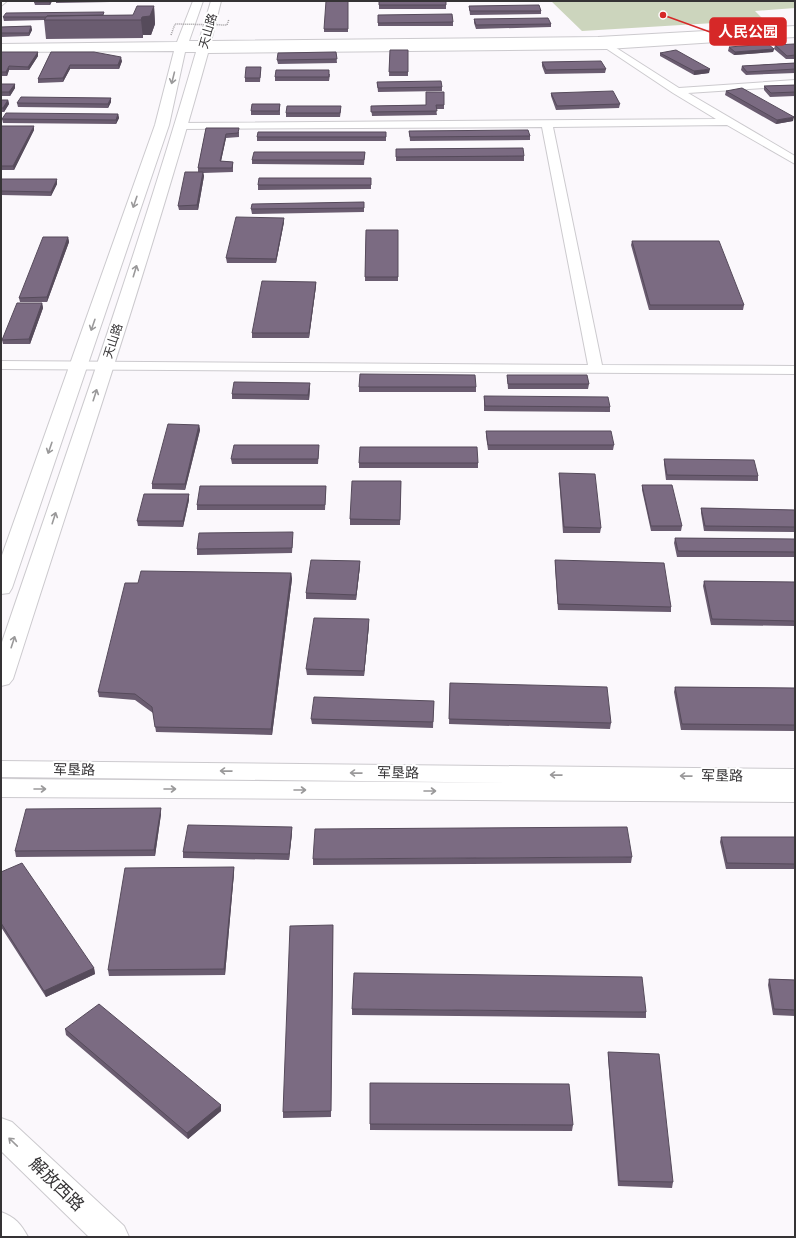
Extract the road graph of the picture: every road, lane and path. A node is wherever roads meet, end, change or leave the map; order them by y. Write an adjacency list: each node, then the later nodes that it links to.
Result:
1 (198, 1): 6 (main road, 天山路)
2 (216, 1): 8 (main road, 天山路)
3 (229, 19): 6 (path, bridge)
4 (795, 28): 8 (main road)
5 (795, 34): 7 (main road)
6 (178, 43): 8 (main road); 9 (main road); 20 (main road, 天山路, one-way to 20)
7 (607, 45): 8 (main road); 11 (street)
8 (203, 47): 14 (main road, 天山路)
9 (1, 48)
10 (795, 83): 11 (street)
11 (677, 91): 12 (street)
12 (727, 122): 13 (street); 16 (street)
13 (547, 124): 14 (street); 21 (street)
14 (180, 126): 18 (main road, 天山路, one-way to 14)
15 (795, 147): 16 (street)
16 (775, 149): 17 (street)
17 (795, 161)
18 (105, 364): 20 (street); 21 (street); 24 (main road, 天山路, one-way to 18)
19 (1, 365): 20 (street)
20 (79, 365): 23 (main road, 天山路, one-way to 23)
21 (596, 370): 22 (street)
22 (795, 370)
23 (1, 588)
24 (1, 679)
25 (1, 769): 26 (main road, 军垦路, one-way to 25)
26 (795, 777)
27 (1, 788): 28 (main road, 军垦路, one-way to 28)
28 (795, 793)
29 (1, 1131): 32 (main road, 解放西路, one-way to 29)
30 (1, 1227): 31 (main road)
31 (11, 1237)
32 (112, 1237)

